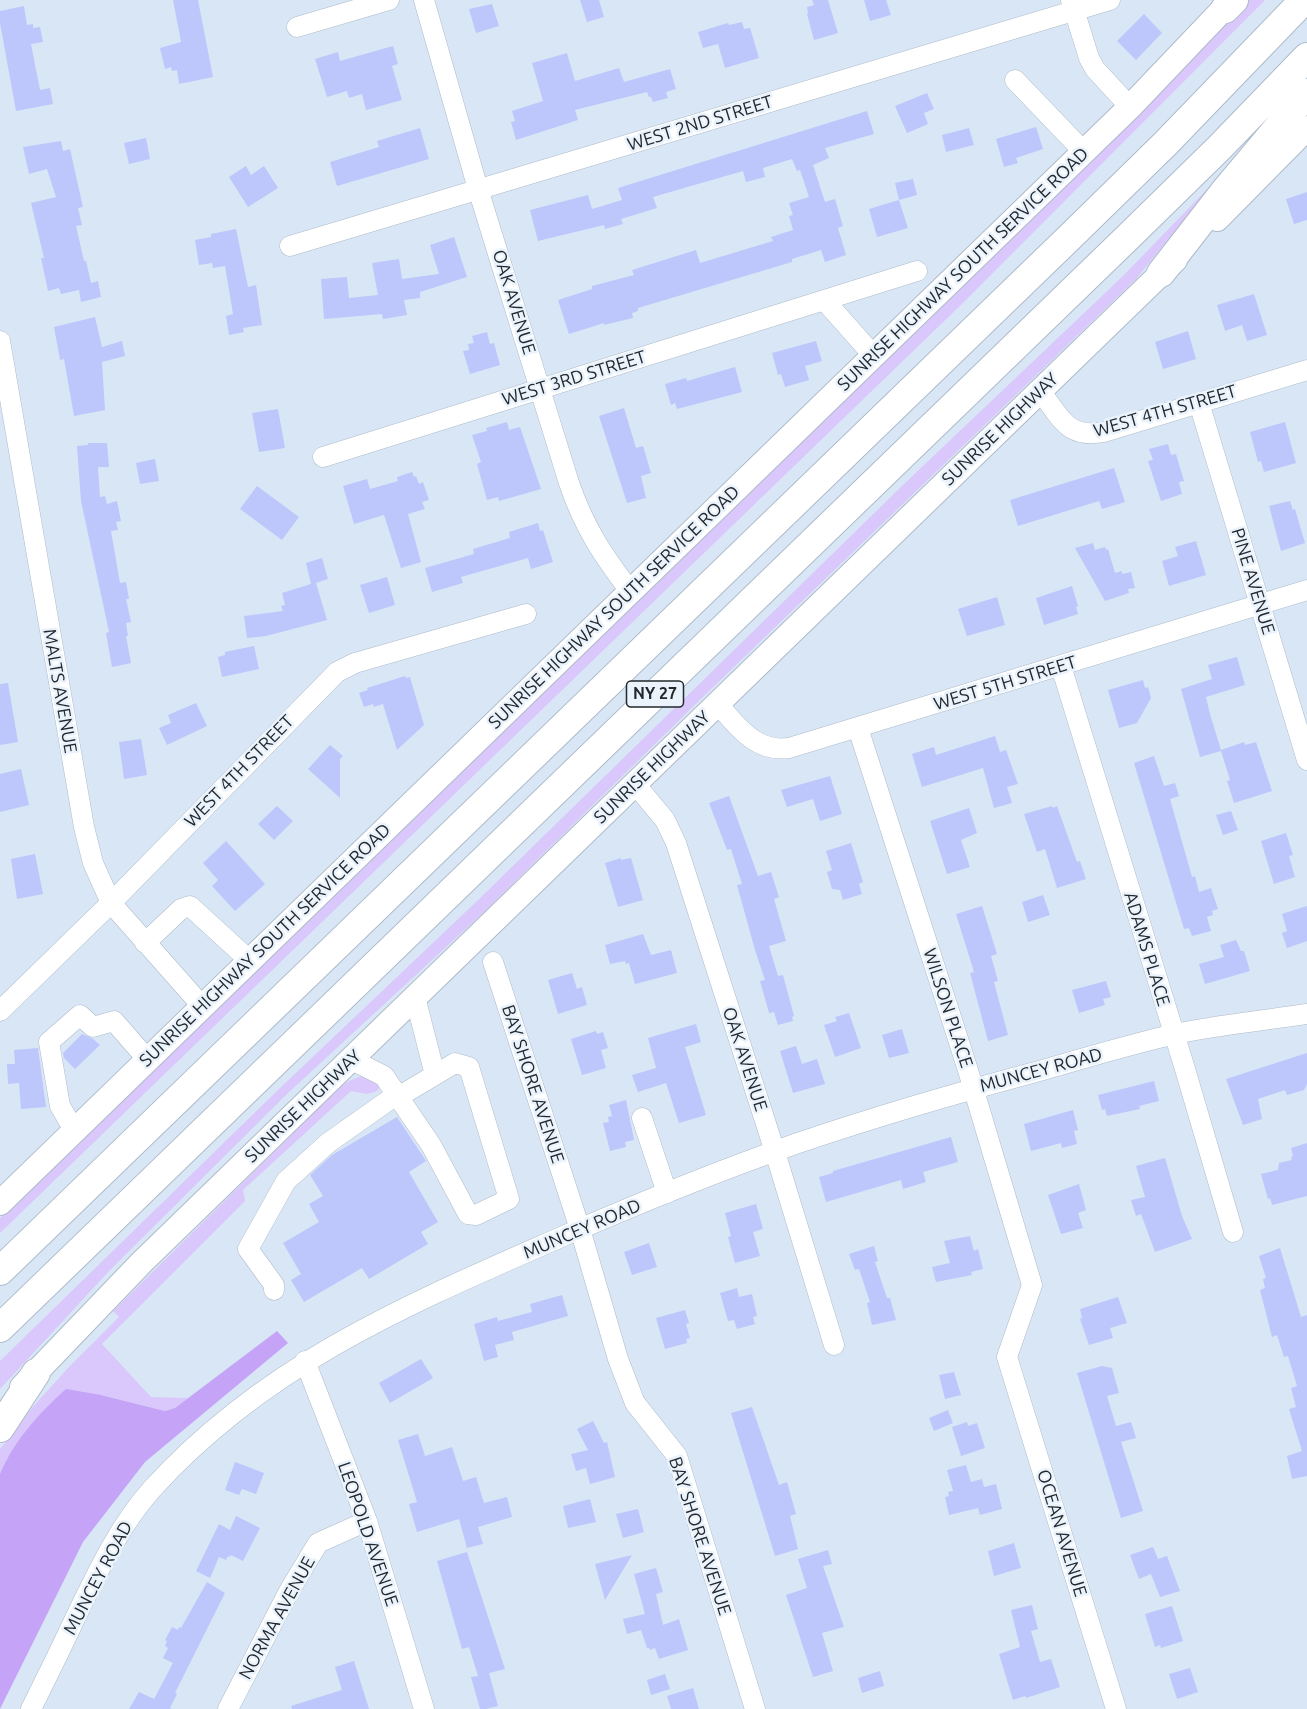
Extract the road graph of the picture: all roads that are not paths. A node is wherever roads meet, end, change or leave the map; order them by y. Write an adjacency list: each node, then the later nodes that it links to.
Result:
1 (389, 0): 7 (street)
2 (424, 0): 14 (street, OAK AVENUE)
3 (1110, 0): 6 (street, WEST 2ND STREET)
4 (1304, 0): 56 (highway, NY 27)
5 (1230, 3): 11 (main road, SUNRISE HIGHWAY SOUTH SERVICE ROAD)
6 (1072, 5): 11 (street); 14 (street, WEST 2ND STREET)
7 (297, 27)
8 (1307, 57): 58 (highway, NY 27)
9 (1015, 80): 13 (street)
10 (1307, 93): 17 (highway)
11 (1130, 107): 13 (main road, SUNRISE HIGHWAY SOUTH SERVICE ROAD)
12 (1307, 128): 17 (main road, SUNRISE HIGHWAY)
13 (1084, 152): 20 (main road, SUNRISE HIGHWAY SOUTH SERVICE ROAD)
14 (478, 189): 15 (street, WEST 2ND STREET); 22 (street, OAK AVENUE)
15 (290, 246)
16 (917, 271): 18 (street, WEST 3RD STREET)
17 (1161, 273): 23 (main road, SUNRISE HIGHWAY)
18 (825, 301): 20 (street); 22 (street, WEST 3RD STREET)
19 (0, 341): 35 (street, MALTS AVENUE)
20 (873, 355): 27 (main road, SUNRISE HIGHWAY SOUTH SERVICE ROAD)
21 (1307, 370): 24 (street, WEST 4TH STREET)
22 (541, 388): 25 (street, WEST 3RD STREET); 27 (street, OAK AVENUE)
23 (1040, 391): 24 (street, WEST 4TH STREET); 31 (main road, SUNRISE HIGHWAY)
24 (1199, 403): 28 (street, PINE AVENUE)
25 (324, 457)
26 (1307, 590): 28 (street, WEST 5TH STREET)
27 (630, 591): 37 (main road, SUNRISE HIGHWAY SOUTH SERVICE ROAD)
28 (1260, 604): 30 (street, WEST 5TH STREET); 33 (street, PINE AVENUE)
29 (526, 614): 35 (street, WEST 4TH STREET)
30 (1061, 666): 32 (street, WEST 5TH STREET); 43 (street, ADAMS PLACE)
31 (717, 703): 32 (street, WEST 5TH STREET); 34 (main road, SUNRISE HIGHWAY)
32 (858, 728): 47 (street, WILSON PLACE)
33 (1307, 760)
34 (635, 784): 39 (main road, SUNRISE HIGHWAY); 51 (street, OAK AVENUE)
35 (111, 903): 36 (street, MALTS AVENUE); 41 (street, WEST 4TH STREET)
36 (145, 943): 37 (street); 40 (street, MALTS AVENUE)
37 (249, 960): 40 (main road, SUNRISE HIGHWAY SOUTH SERVICE ROAD)
38 (493, 962): 54 (street, BAY SHORE AVENUE)
39 (415, 997): 45 (main road, SUNRISE HIGHWAY); 46 (street)
40 (202, 1006): 44 (main road, SUNRISE HIGHWAY SOUTH SERVICE ROAD)
41 (0, 1011)
42 (1307, 1014): 43 (street, MUNCEY ROAD)
43 (1173, 1035): 47 (street, MUNCEY ROAD); 55 (street, ADAMS PLACE)
44 (147, 1059): 50 (main road, SUNRISE HIGHWAY SOUTH SERVICE ROAD); 50 (street)
45 (350, 1059): 48 (street); 62 (main road, SUNRISE HIGHWAY)
46 (435, 1075): 48 (street); 48 (street)
47 (973, 1089): 51 (street, MUNCEY ROAD); 60 (street, WILSON PLACE)
48 (398, 1097): 57 (street)
49 (642, 1118): 52 (street)
50 (74, 1130): 53 (main road, SUNRISE HIGHWAY SOUTH SERVICE ROAD)
51 (775, 1152): 52 (street, MUNCEY ROAD); 59 (street, OAK AVENUE)
52 (667, 1193): 54 (street, MUNCEY ROAD)
53 (0, 1203)
54 (580, 1229): 61 (street, MUNCEY ROAD); 69 (street, BAY SHORE AVENUE)
55 (1233, 1232)
56 (0, 1271)
57 (274, 1290)
58 (0, 1328)
59 (834, 1345)
60 (1008, 1357): 70 (street, OCEAN AVENUE)
61 (305, 1361): 65 (street, LEOPOLD AVENUE); 66 (street, MUNCEY ROAD)
62 (36, 1373): 63 (main road, SUNRISE HIGHWAY); 64 (highway)
63 (0, 1410)
64 (0, 1428)
65 (367, 1521): 67 (street, NORMA AVENUE); 68 (street, LEOPOLD AVENUE)
66 (31, 1709)
67 (228, 1709)
68 (424, 1709)
69 (755, 1709)
70 (1116, 1709)

